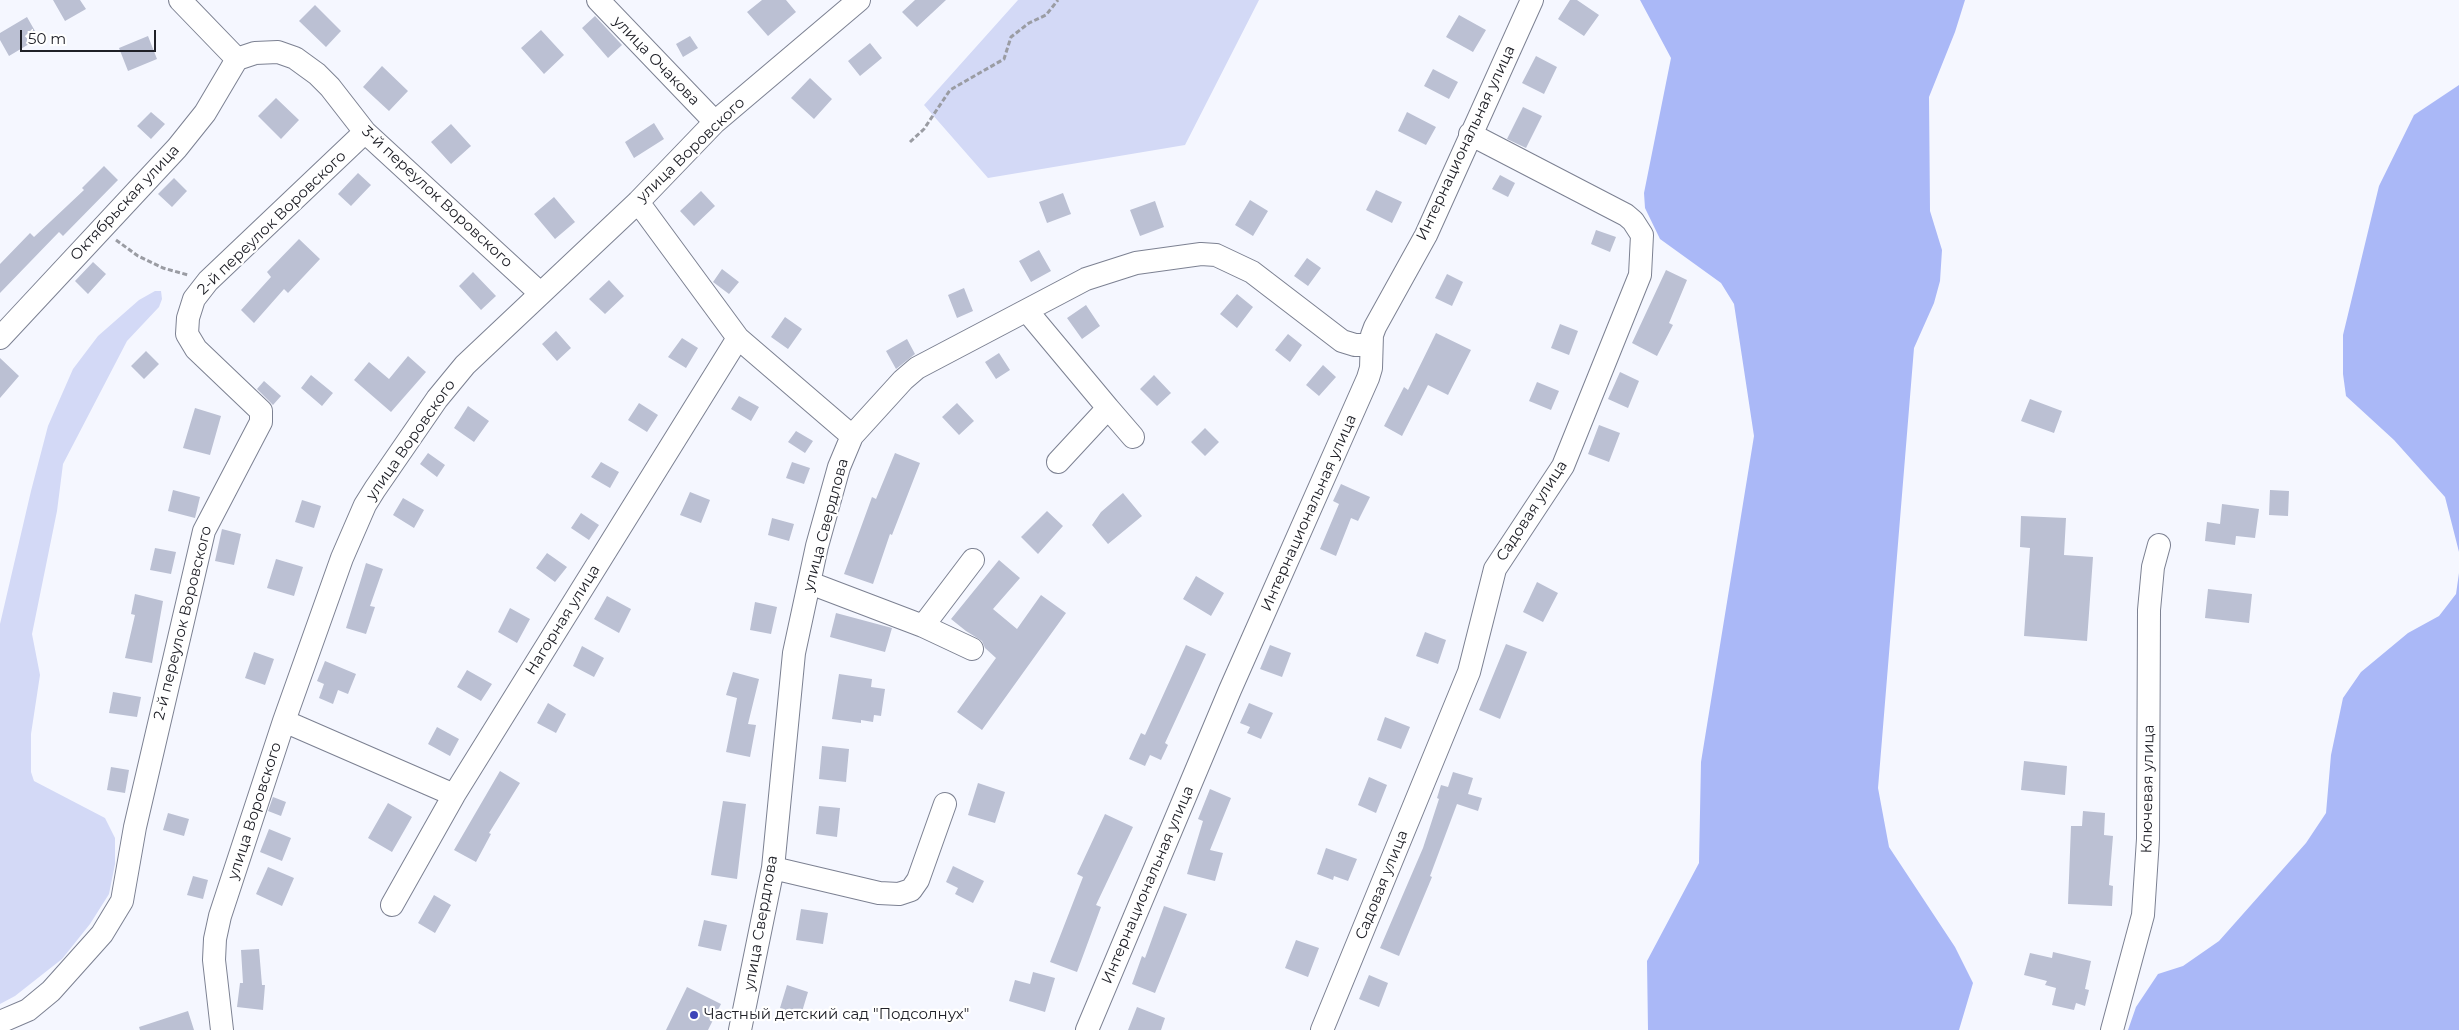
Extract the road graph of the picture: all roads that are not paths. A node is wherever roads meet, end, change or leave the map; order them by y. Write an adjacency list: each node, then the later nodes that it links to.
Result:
1 (180, 0): 5 (street)
2 (598, 0): 6 (street, улица Очакова)
3 (859, 0): 6 (street, улица Воровского)
4 (1532, 0): 8 (street, Интернациональная улица)
5 (237, 59): 7 (street, 3-й переулок Воровского); 12 (street, Октябрьская улица)
6 (715, 122): 9 (street, улица Воровского)
7 (365, 132): 10 (street, 3-й переулок Воровского); 29 (street, 2-й переулок Воровского)
8 (1470, 134): 14 (street, Интернациональная улица); 33 (street, Садовая улица)
9 (638, 202): 10 (street, улица Воровского); 13 (street)
10 (540, 293): 24 (street, улица Воровского)
11 (1027, 311): 14 (street, улица Свердлова); 15 (street); 16 (street, улица Свердлова)
12 (0, 338)
13 (738, 338): 16 (street); 25 (street, Нагорная улица)
14 (1370, 345): 32 (street, Интернациональная улица)
15 (1108, 408): 17 (street); 18 (street)
16 (852, 436): 21 (street, улица Свердлова)
17 (1133, 437)
18 (1058, 462)
19 (2159, 545): 34 (street, Ключевая улица)
20 (974, 560): 22 (street)
21 (810, 583): 22 (street); 27 (street, улица Свердлова)
22 (923, 626): 23 (street)
23 (972, 648)
24 (284, 721): 25 (street); 30 (street, улица Воровского)
25 (454, 795): 28 (street, Нагорная улица)
26 (946, 804): 27 (street)
27 (773, 868): 31 (street, улица Свердлова)
28 (392, 905)
29 (0, 1022)
30 (222, 1030)
31 (740, 1030)
32 (1086, 1030)
33 (1322, 1030)
34 (2112, 1030)

